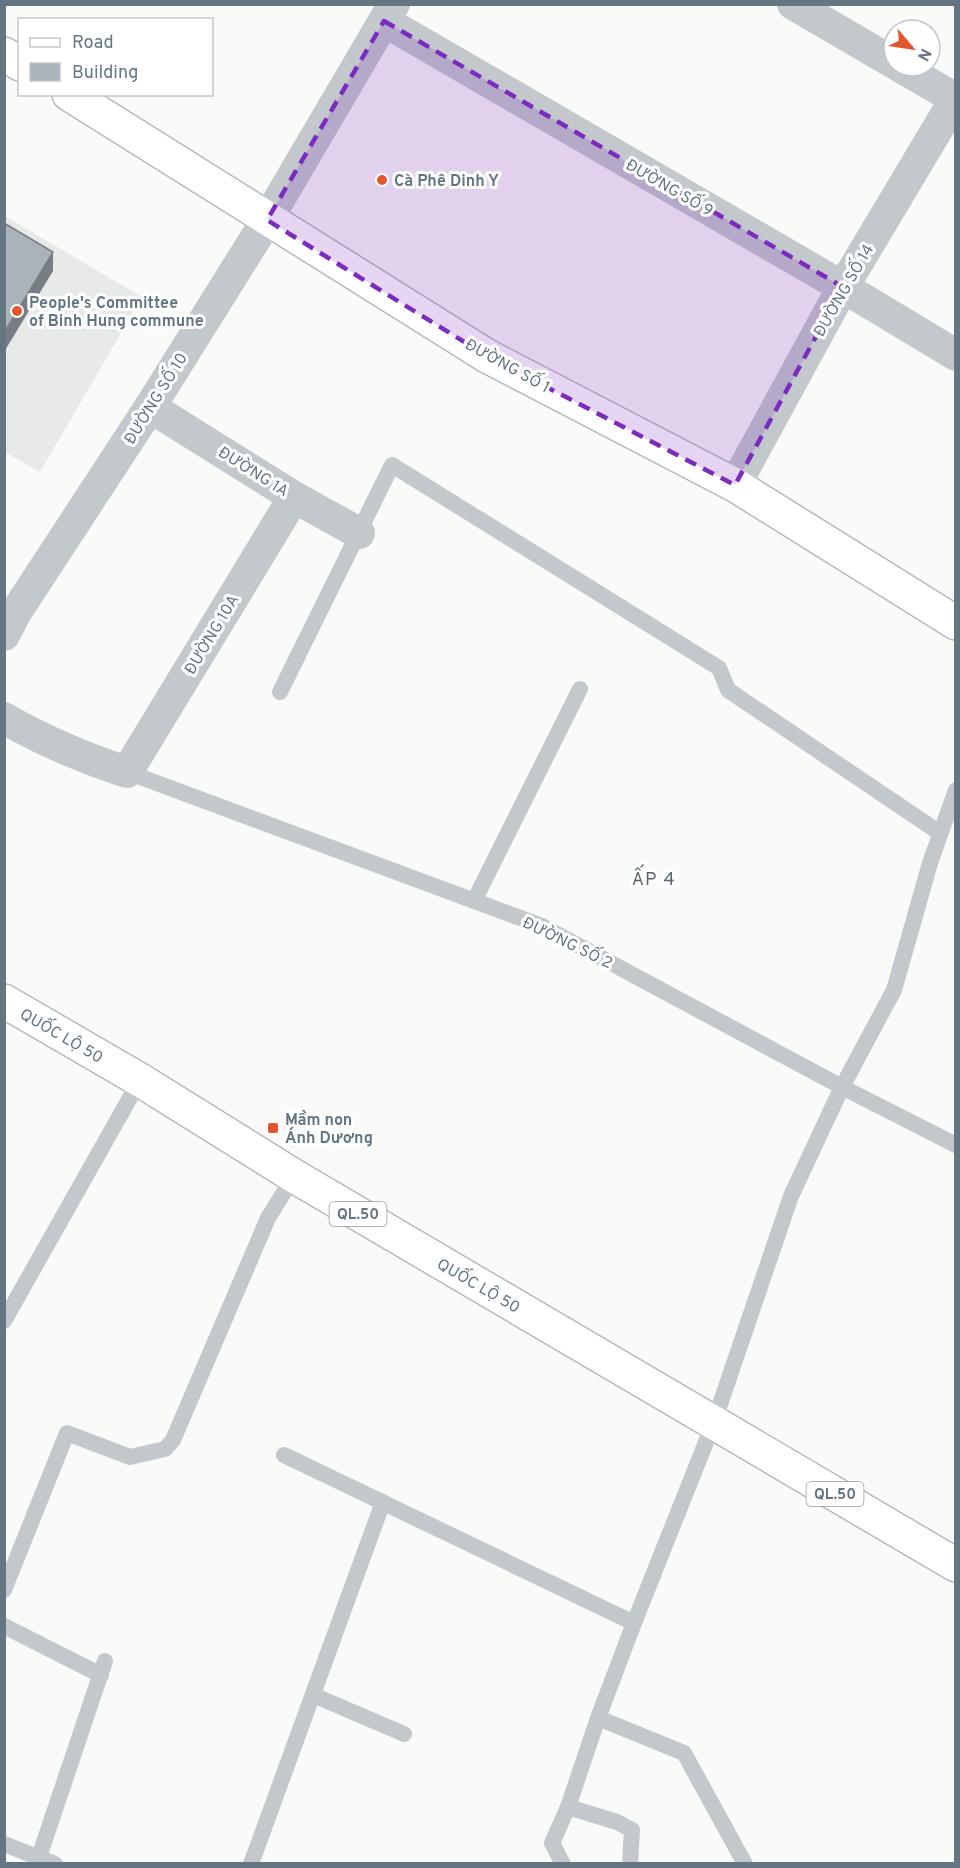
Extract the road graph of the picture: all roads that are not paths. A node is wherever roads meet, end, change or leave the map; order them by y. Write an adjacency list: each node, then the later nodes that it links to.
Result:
1 (793, 4): 4 (street)
2 (389, 13): 9 (street, ĐƯỜNG SỐ 10); 10 (street, ĐƯỜNG SỐ 9)
3 (4, 54): 5 (main road)
4 (882, 56)
5 (18, 63)
6 (920, 78): 8 (street)
7 (72, 96): 9 (main road, ĐƯỜNG SỐ 1)
8 (955, 98): 10 (street, ĐƯỜNG SỐ 14)
9 (267, 220): 12 (street, ĐƯỜNG SỐ 10); 13 (main road, ĐƯỜNG SỐ 1)
10 (843, 287): 11 (street, ĐƯỜNG SỐ 9); 13 (street, ĐƯỜNG SỐ 14)
11 (956, 355)
12 (150, 407): 14 (street, ĐƯỜNG 1A); 16 (street, ĐƯỜNG SỐ 10)
13 (735, 485): 17 (main road, ĐƯỜNG SỐ 1)
14 (294, 497): 15 (street, ĐƯỜNG 1A); 21 (street, ĐƯỜNG 10A)
15 (359, 533): 19 (lane); 23 (lane)
16 (8, 618)
17 (956, 623)
18 (580, 689): 24 (lane)
19 (280, 692)
20 (4, 718): 21 (street)
21 (127, 772): 24 (lane, ĐƯỜNG SỐ 2)
22 (956, 790): 23 (lane)
23 (940, 833): 27 (lane)
24 (474, 901): 27 (lane, ĐƯỜNG SỐ 2)
25 (4, 1001): 26 (main road, QUỐC LỘ 50 / QL.50)
26 (140, 1080): 29 (main road, QUỐC LỘ 50 / QL.50); 30 (lane)
27 (842, 1087): 28 (lane, ĐƯỜNG SỐ 2); 31 (lane)
28 (956, 1145)
29 (294, 1176): 31 (main road, QUỐC LỘ 50 / QL.50); 35 (lane)
30 (4, 1321)
31 (714, 1422): 34 (main road, QUỐC LỘ 50 / QL.50); 36 (lane)
32 (284, 1455): 33 (lane)
33 (383, 1502): 36 (lane); 38 (lane)
34 (956, 1565)
35 (4, 1590)
36 (634, 1623): 39 (lane)
37 (4, 1626): 43 (lane)
38 (313, 1695): 40 (lane); 44 (lane)
39 (598, 1718): 41 (lane); 47 (lane)
40 (404, 1734)
41 (568, 1807): 45 (lane); 46 (lane)
42 (6, 1850): 43 (lane)
43 (47, 1860)
44 (251, 1863)
45 (563, 1863)
46 (630, 1863)
47 (745, 1863)

